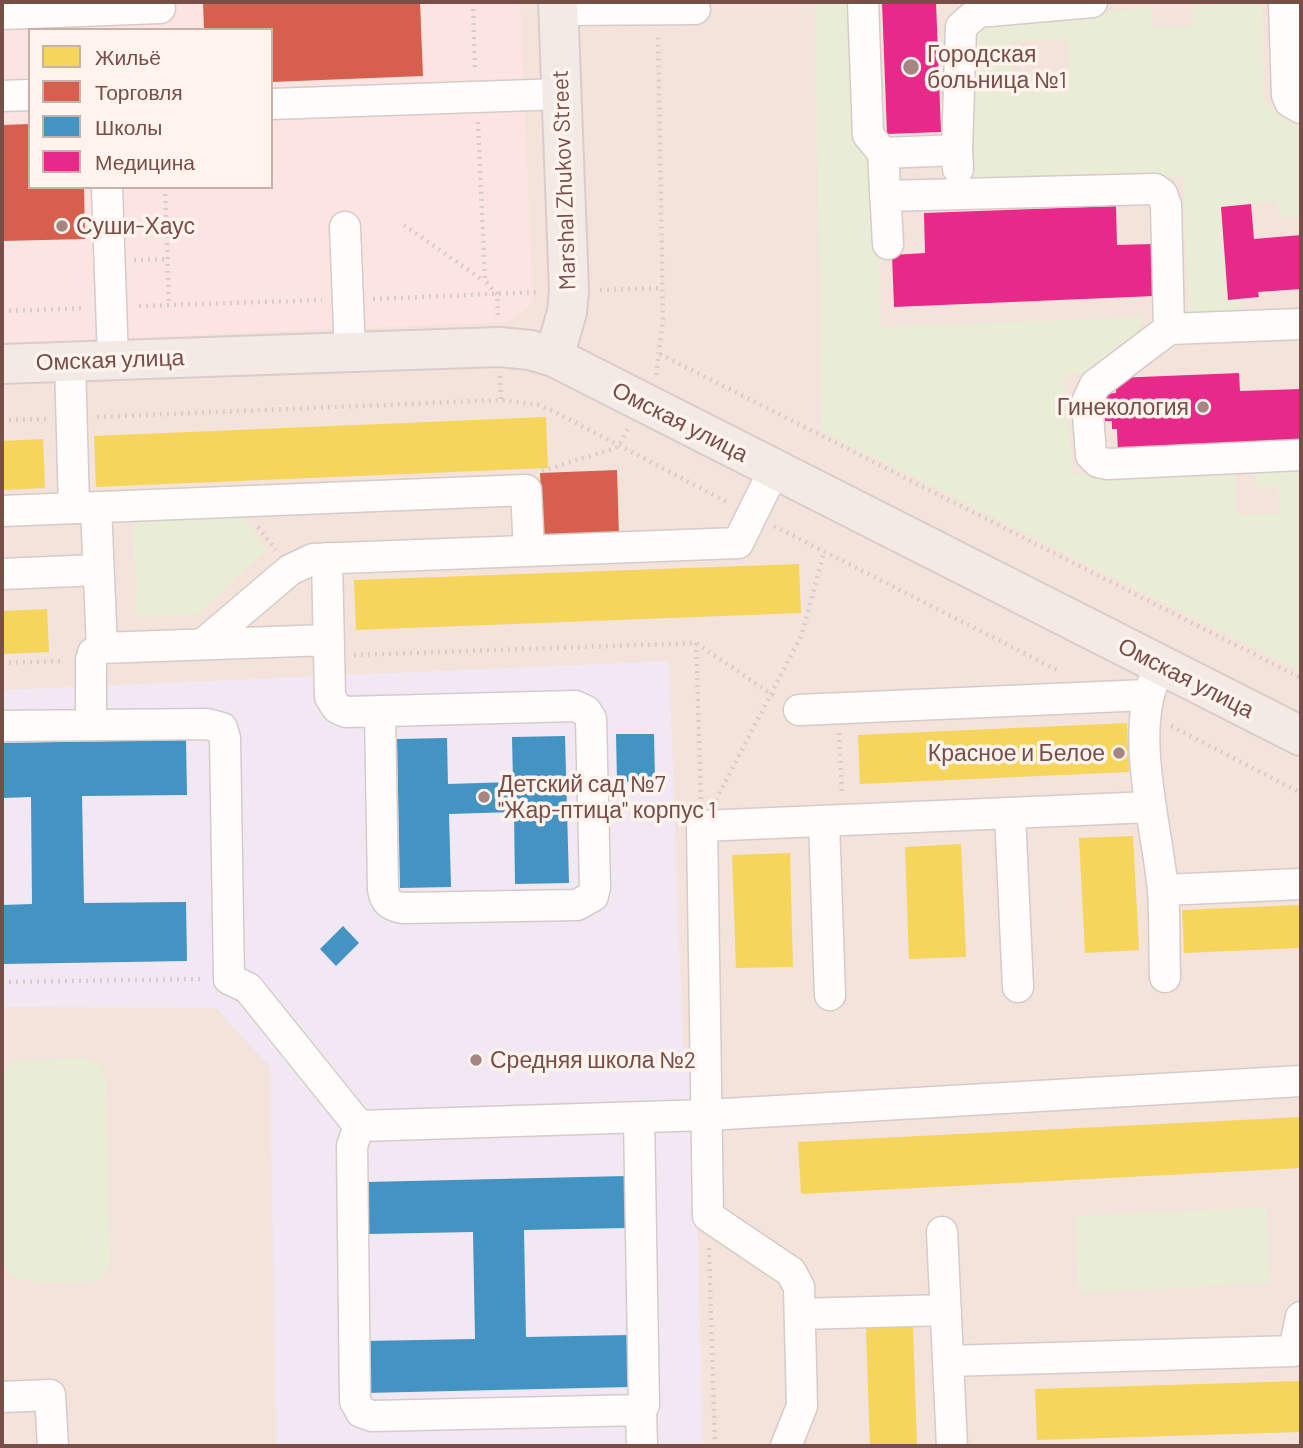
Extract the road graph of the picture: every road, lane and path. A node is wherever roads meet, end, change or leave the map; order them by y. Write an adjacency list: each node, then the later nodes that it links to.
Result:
1 (473, 2): 13 (path)
2 (863, 2): 17 (lane)
3 (1092, 2): 16 (lane)
4 (1284, 2): 15 (lane)
5 (559, 6): 7 (lane); 10 (main road, Marshal Zhukov Street)
6 (695, 9): 7 (lane)
7 (657, 10): 35 (path)
8 (160, 13): 9 (lane)
9 (2, 14)
10 (562, 94): 13 (lane); 36 (main road, Marshal Zhukov Street)
11 (28, 95): 12 (lane)
12 (2, 96)
13 (477, 97): 14 (lane); 25 (path)
14 (273, 104)
15 (1301, 107)
16 (957, 150): 17 (lane); 20 (lane)
17 (883, 153): 21 (lane)
18 (107, 189): 29 (lane)
19 (165, 189): 28 (path)
20 (959, 193): 21 (lane); 32 (lane)
21 (885, 196): 24 (lane)
22 (404, 225): 25 (path)
23 (345, 227): 27 (lane)
24 (888, 244)
25 (485, 281): 26 (path)
26 (497, 293): 27 (path); 33 (path)
27 (348, 300): 28 (path); 34 (lane)
28 (169, 306): 29 (path)
29 (111, 307): 30 (path); 37 (lane)
30 (2, 311)
31 (1301, 324): 32 (lane)
32 (1169, 329): 42 (lane)
33 (499, 346): 34 (main road, Омская улица); 36 (main road, Омская улица); 40 (path)
34 (350, 352): 37 (main road, Омская улица)
35 (660, 354): 41 (path); 59 (path)
36 (554, 357): 41 (main road, Омская улица)
37 (113, 360): 38 (main road, Омская улица)
38 (70, 362): 39 (main road, Омская улица); 46 (lane)
39 (2, 364)
40 (501, 400)
41 (642, 402): 43 (main road, Омская улица); 44 (path)
42 (1301, 455)
43 (774, 470): 48 (lane); 60 (main road, Омская улица)
44 (526, 490): 45 (lane); 48 (lane)
45 (238, 501): 46 (lane); 52 (path)
46 (85, 507): 47 (lane); 51 (lane)
47 (2, 511)
48 (529, 550): 50 (lane)
49 (824, 552): 61 (path)
50 (327, 558): 52 (lane); 56 (lane)
51 (99, 570): 53 (lane); 57 (lane)
52 (290, 570): 54 (lane)
53 (2, 574)
54 (204, 643): 56 (lane); 57 (lane)
55 (696, 643): 56 (path); 61 (path); 71 (path)
56 (328, 648): 64 (lane)
57 (97, 654): 58 (path); 65 (lane)
58 (2, 663)
59 (1301, 678)
60 (1154, 680): 62 (lane); 67 (main road, Омская улица); 68 (lane)
61 (772, 695): 63 (path); 71 (path)
62 (838, 708): 63 (lane); 70 (path)
63 (799, 710)
64 (380, 711): 64 (lane)
65 (91, 725): 66 (lane); 75 (lane)
66 (2, 726)
67 (1301, 736)
68 (1152, 807): 69 (lane); 73 (lane)
69 (1010, 815): 70 (lane); 77 (lane)
70 (833, 821): 71 (lane); 78 (lane)
71 (702, 825): 80 (lane)
72 (1301, 884): 73 (lane)
73 (1163, 890): 74 (lane)
74 (1165, 977)
75 (229, 979): 76 (path); 82 (lane)
76 (2, 982)
77 (1018, 987)
78 (830, 995)
79 (1301, 1081): 80 (lane)
80 (707, 1115): 81 (lane); 83 (lane)
81 (639, 1118): 82 (lane); 91 (lane)
82 (359, 1126): 91 (lane)
83 (708, 1216): 86 (lane); 94 (path)
84 (942, 1232): 85 (lane)
85 (946, 1310): 86 (lane); 89 (lane)
86 (800, 1314): 95 (lane)
87 (1301, 1317): 88 (lane)
88 (1297, 1351): 89 (lane)
89 (948, 1361): 96 (lane)
90 (2, 1397): 92 (lane)
91 (641, 1410): 93 (lane)
92 (53, 1446)
93 (642, 1446)
94 (715, 1446)
95 (786, 1446)
96 (952, 1446)

